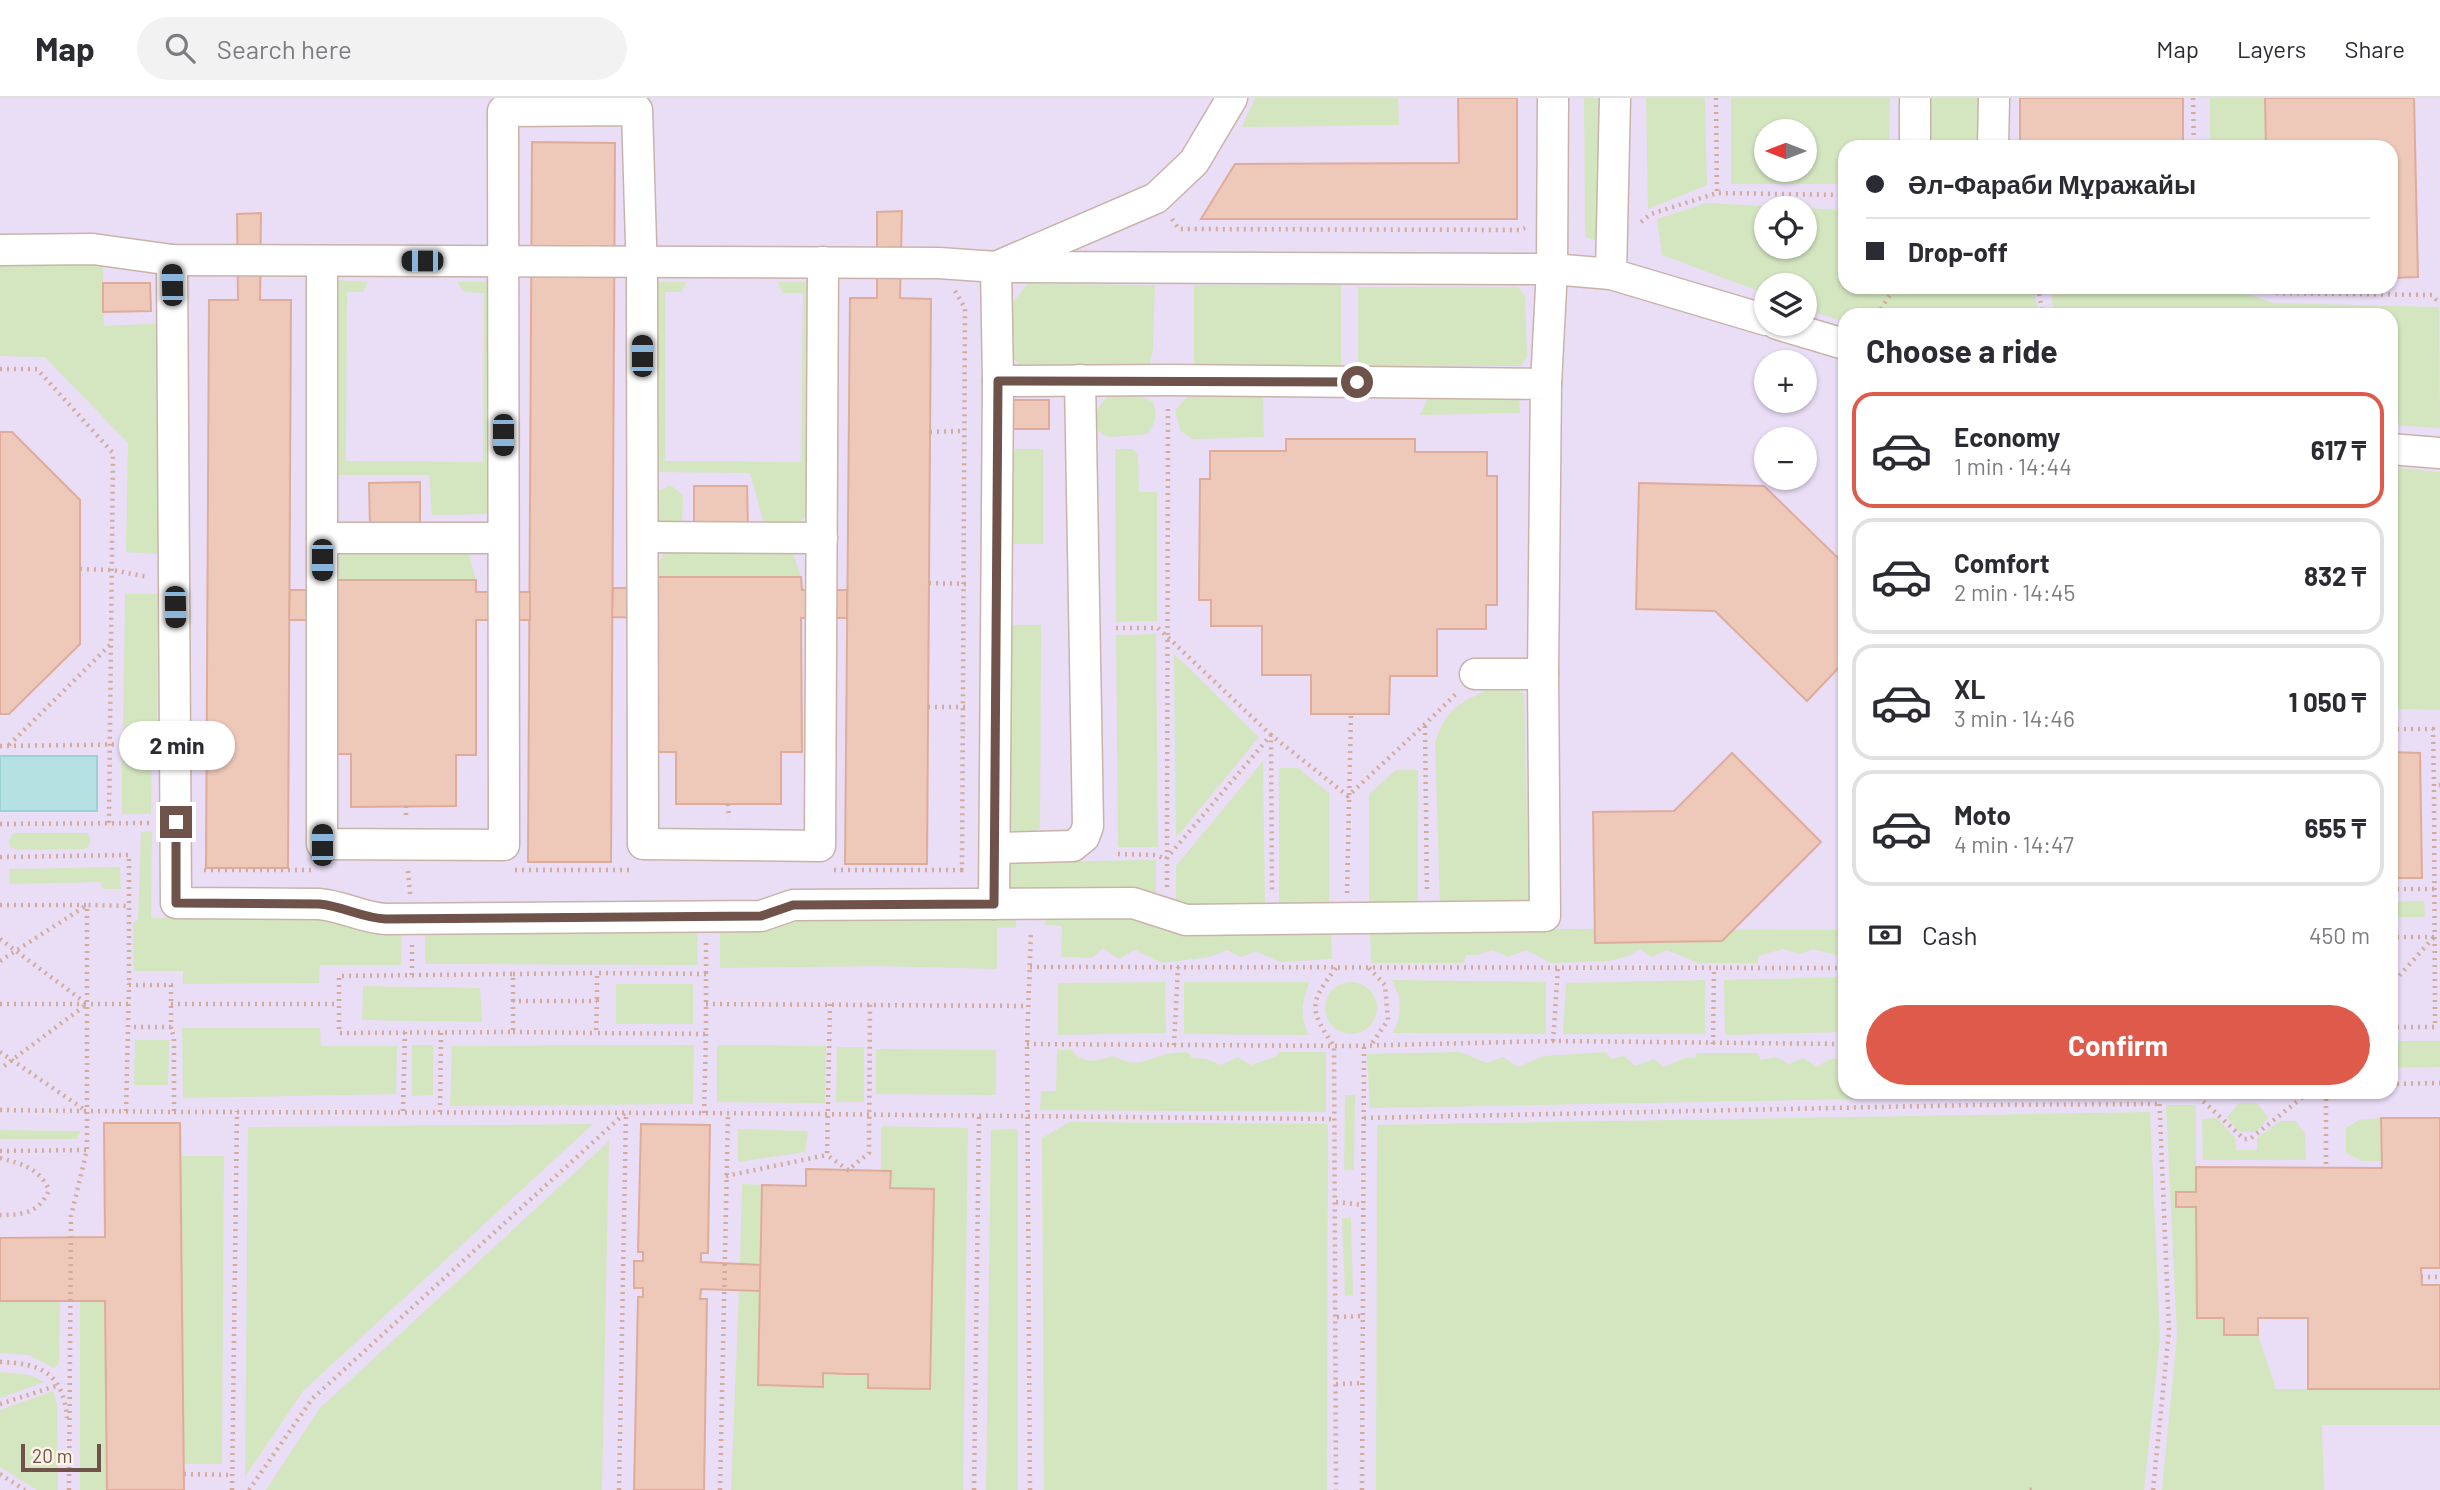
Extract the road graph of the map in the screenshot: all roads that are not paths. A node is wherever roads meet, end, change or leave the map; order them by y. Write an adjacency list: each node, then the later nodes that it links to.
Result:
1 (1232, 98): 15 (street)
2 (1553, 98): 16 (street)
3 (1615, 98): 10 (street)
4 (1915, 98): 6 (street)
5 (1994, 98): 7 (street)
6 (1914, 140)
7 (1993, 140)
8 (0, 250): 9 (street)
9 (172, 260): 11 (street); 32 (street)
10 (1612, 260): 16 (street); 17 (street)
11 (322, 261): 12 (street); 26 (street)
12 (503, 261): 13 (street); 13 (street); 27 (street)
13 (641, 262): 14 (street); 25 (street)
14 (823, 262): 15 (street); 28 (street)
15 (996, 267): 16 (street); 21 (street)
16 (1552, 269): 22 (street)
17 (1754, 315)
18 (1817, 336): 19 (street)
19 (1838, 342)
20 (1080, 380): 21 (street); 22 (street); 31 (street)
21 (998, 381): 31 (street)
22 (1546, 384): 30 (street)
23 (2398, 450): 24 (street)
24 (2440, 453)
25 (643, 537): 28 (street); 28 (street)
26 (322, 538): 27 (street); 27 (street)
27 (503, 538)
28 (822, 538)
29 (1475, 674): 30 (street)
30 (1543, 674): 32 (street)
31 (994, 859): 32 (street)
32 (994, 904)

